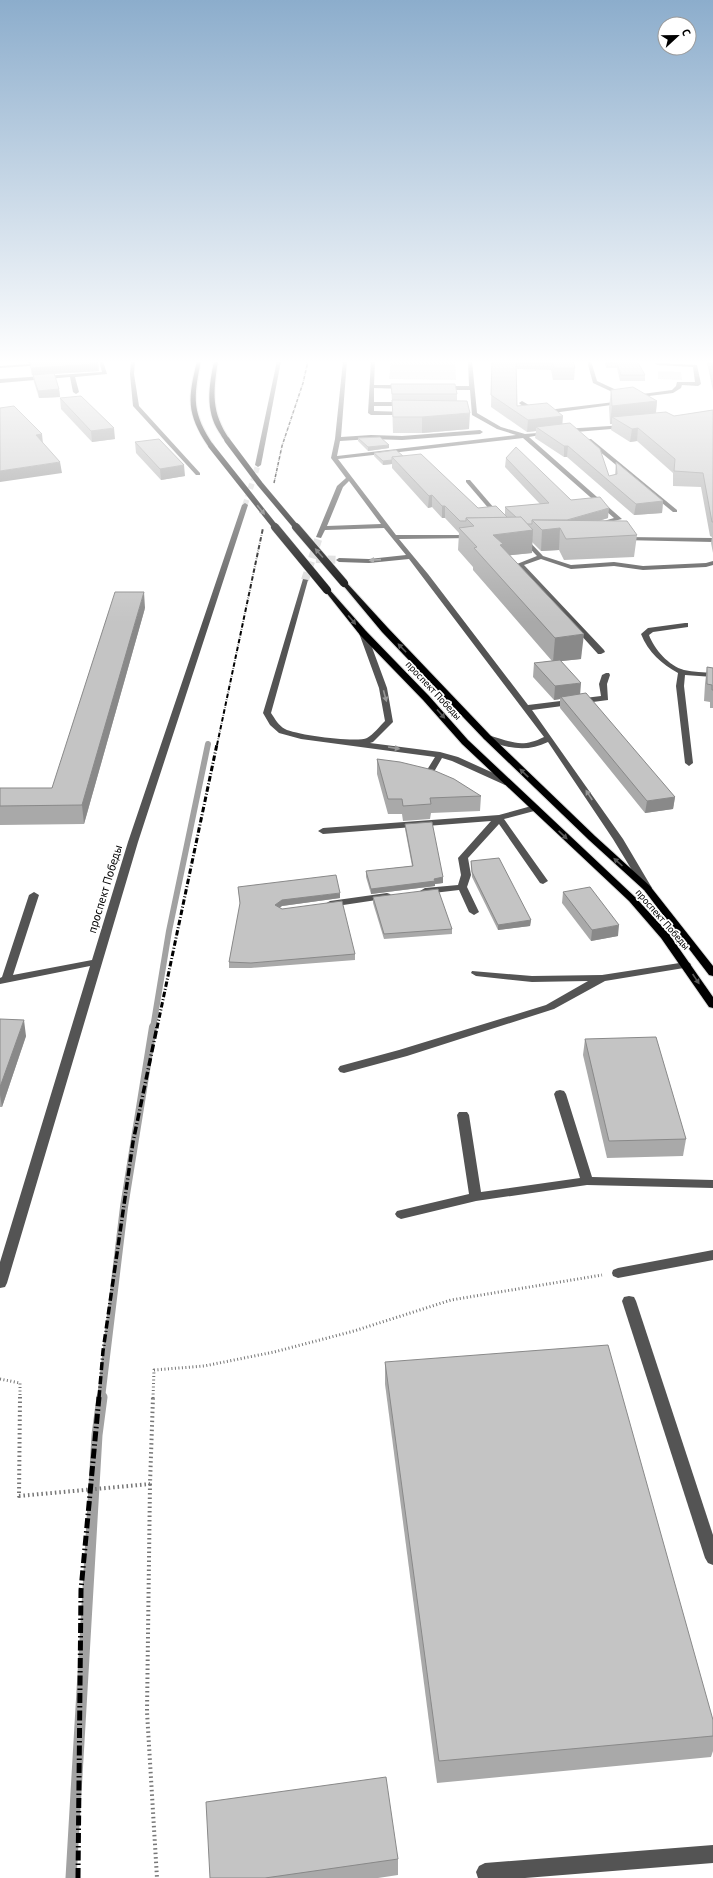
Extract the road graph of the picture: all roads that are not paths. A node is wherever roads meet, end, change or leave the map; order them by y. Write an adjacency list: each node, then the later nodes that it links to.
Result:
1 (175, 449): 11 (street)
2 (214, 449): 33 (main road, проспект Победы, one-way to 33, bridge)
3 (233, 449): 39 (main road, проспект Победы, one-way to 3, bridge)
4 (261, 449): 10 (street)
5 (336, 449): 9 (street)
6 (415, 449): 9 (street)
7 (539, 449): 18 (street)
8 (600, 449): 15 (street)
9 (334, 458): 12 (street)
10 (258, 465)
11 (198, 474)
12 (349, 478): 17 (street); 19 (street)
13 (468, 481): 16 (street)
14 (245, 505): 57 (street, проспект Победы)
15 (675, 511)
16 (503, 522)
17 (385, 526): 19 (street); 22 (street)
18 (589, 527)
19 (322, 528): 21 (street)
20 (481, 536): 22 (street)
21 (319, 537)
22 (394, 537): 27 (street)
23 (530, 537): 28 (street)
24 (616, 538): 25 (street)
25 (712, 540): 26 (street)
26 (713, 549)
27 (411, 557): 29 (street, one-way to 29); 38 (street)
28 (541, 557): 30 (street); 34 (street)
29 (339, 560)
30 (713, 563)
31 (305, 580): 41 (street)
32 (685, 625): 35 (street)
33 (363, 633): 41 (street, one-way to 41); 45 (main road, проспект Победы, one-way to 45)
34 (601, 652)
35 (682, 672): 37 (street); 43 (street)
36 (606, 675): 38 (street)
37 (713, 675)
38 (527, 708): 40 (street)
39 (487, 737): 40 (street); 51 (main road, проспект Победы, one-way to 39)
40 (549, 738): 51 (street, one-way to 40)
41 (355, 743): 42 (street, one-way to 42)
42 (440, 755): 44 (street); 45 (street)
43 (689, 763)
44 (438, 781)
45 (508, 783): 46 (main road, проспект Победы)
46 (535, 808): 47 (street); 58 (main road, проспект Победы, one-way to 58)
47 (499, 818): 48 (street); 49 (street); 50 (street)
48 (323, 831)
49 (543, 881)
50 (462, 887): 52 (street); 56 (street)
51 (647, 888): 60 (main road, проспект Победы)
52 (416, 892)
53 (34, 895): 62 (street)
54 (393, 896): 55 (street)
55 (316, 905)
56 (474, 912)
57 (97, 962): 62 (street); 73 (street, проспект Победы)
58 (686, 965): 61 (street); 63 (main road, проспект Победы, one-way to 63)
59 (476, 973): 61 (street)
60 (713, 973)
61 (602, 978): 64 (street)
62 (3, 980)
63 (713, 1005)
64 (344, 1069)
65 (560, 1094): 67 (street)
66 (463, 1115): 69 (street)
67 (587, 1181): 68 (street); 69 (street)
68 (713, 1184)
69 (476, 1197): 70 (street)
70 (401, 1214)
71 (713, 1256): 72 (street)
72 (618, 1273)
73 (0, 1283)
74 (629, 1301): 75 (street)
75 (713, 1558)
76 (713, 1854): 77 (street)
77 (485, 1872)

